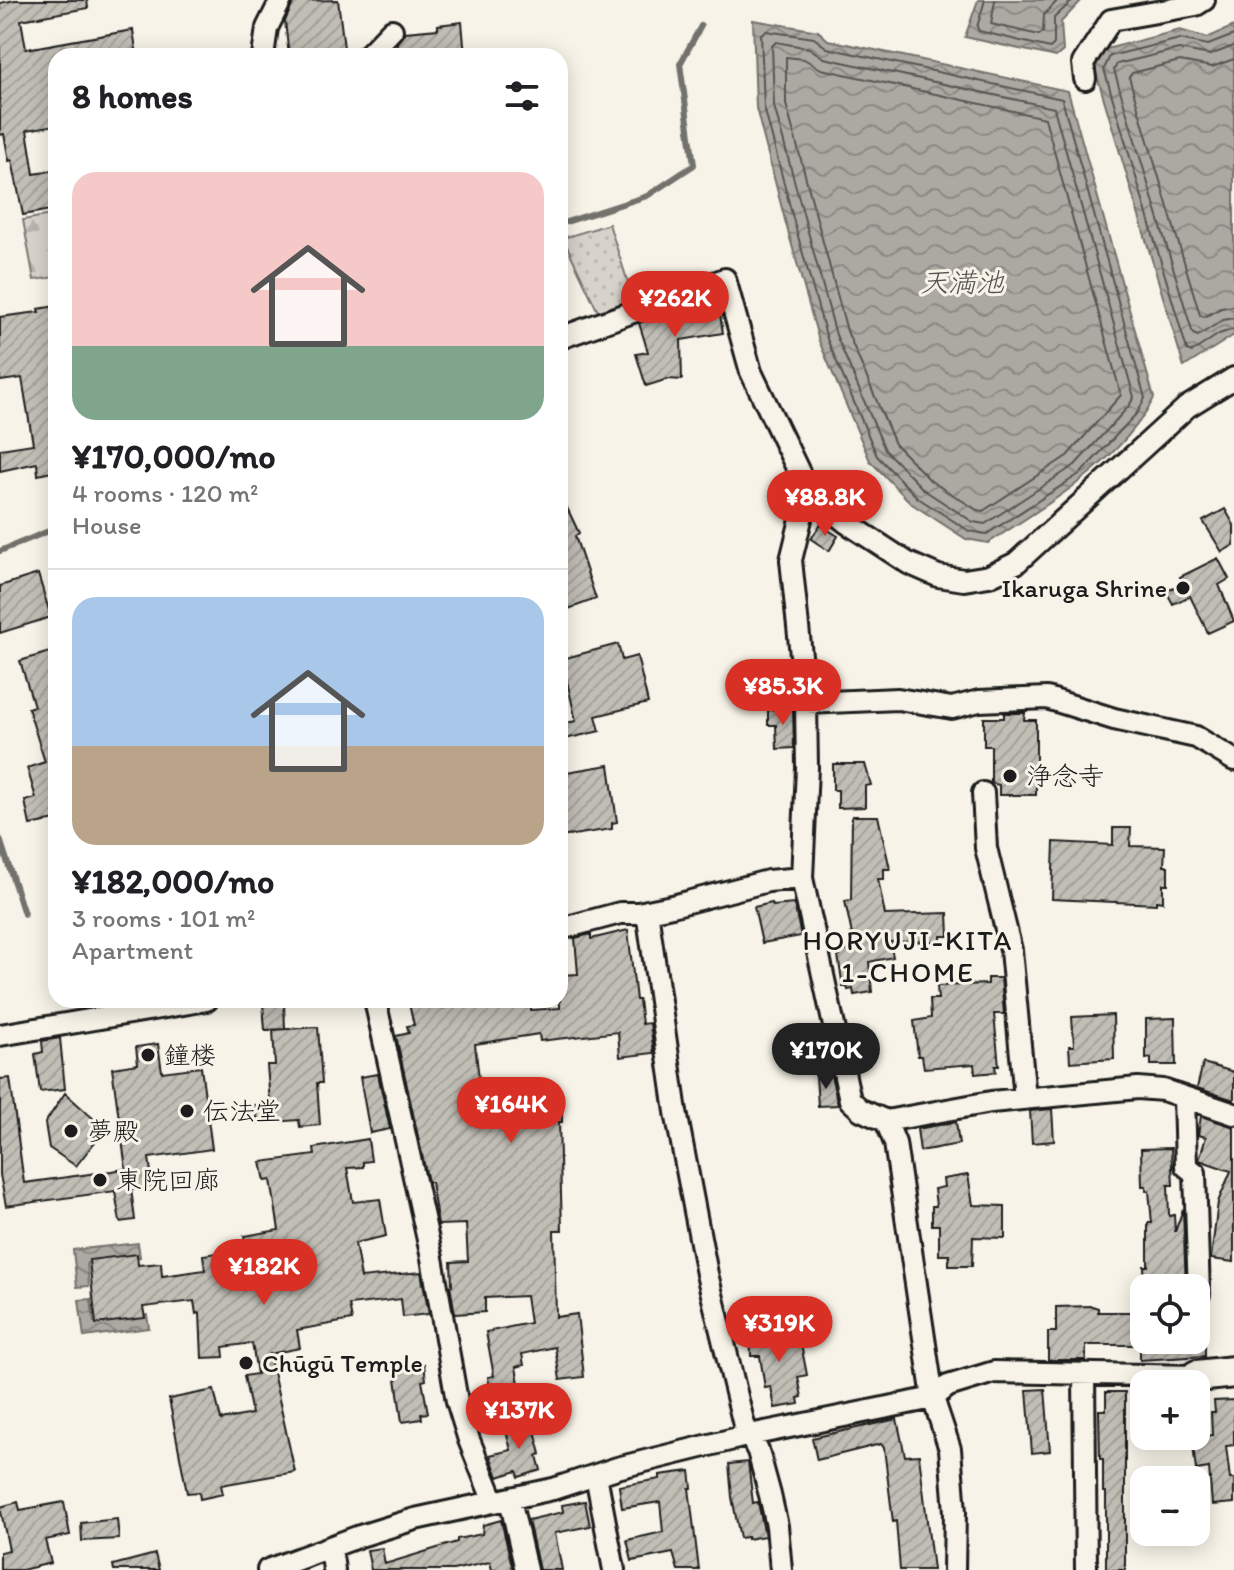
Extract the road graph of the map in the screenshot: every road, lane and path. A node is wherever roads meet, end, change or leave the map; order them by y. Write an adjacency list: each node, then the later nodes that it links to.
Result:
1 (281, 0): 4 (street)
2 (1204, 0): 6 (street)
3 (392, 30): 5 (street)
4 (264, 48)
5 (375, 48)
6 (1085, 79)
7 (568, 335): 9 (street)
8 (1234, 378): 9 (street)
9 (808, 491): 10 (street)
10 (806, 703): 11 (street); 13 (street)
11 (1234, 760)
12 (983, 793): 20 (street)
13 (802, 878): 14 (street); 22 (street)
14 (647, 911): 15 (street); 29 (street)
15 (568, 927)
16 (160, 1008): 18 (street)
17 (377, 1008): 31 (street)
18 (0, 1035)
19 (1184, 1097): 20 (street); 21 (street); 23 (street)
20 (1025, 1098): 22 (street)
21 (1234, 1114)
22 (886, 1121): 28 (street)
23 (1198, 1274)
24 (1234, 1372): 27 (street)
25 (1084, 1375): 26 (street); 28 (street); 39 (street)
26 (1130, 1375)
27 (1210, 1375)
28 (933, 1398): 29 (street); 38 (street)
29 (750, 1435): 30 (street); 37 (street)
30 (596, 1475): 31 (street); 36 (street)
31 (502, 1500): 32 (street); 35 (street)
32 (331, 1548): 33 (street); 34 (street)
33 (268, 1570)
34 (334, 1570)
35 (526, 1570)
36 (614, 1570)
37 (781, 1570)
38 (954, 1570)
39 (1086, 1570)

